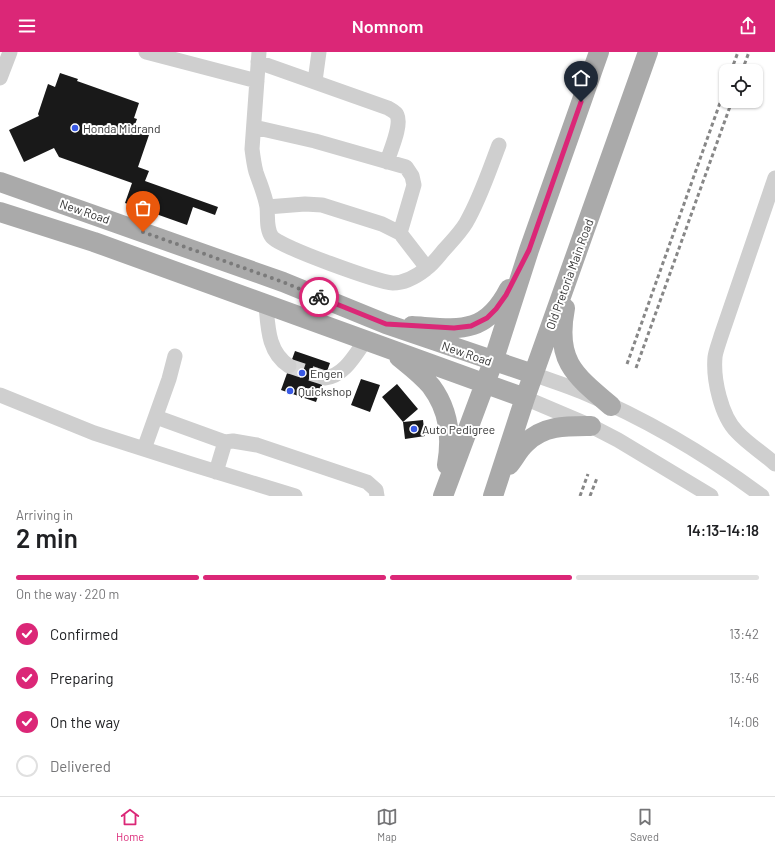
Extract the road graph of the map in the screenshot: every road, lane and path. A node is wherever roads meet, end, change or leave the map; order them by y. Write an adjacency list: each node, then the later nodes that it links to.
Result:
1 (10, 52): 7 (street)
2 (146, 52): 8 (street)
3 (319, 52): 9 (street)
4 (599, 52): 18 (main road)
5 (648, 52): 19 (main road, Old Pretoria Main Road)
6 (258, 57): 8 (street); 9 (street)
7 (0, 78)
8 (257, 81): 10 (street)
9 (315, 81): 12 (street)
10 (254, 127): 12 (street); 15 (street)
11 (499, 145): 20 (street)
12 (386, 162): 17 (street)
13 (775, 178): 38 (street)
14 (0, 182): 22 (main road, New Road)
15 (267, 207): 17 (street); 20 (street)
16 (0, 212): 21 (main road, New Road)
17 (400, 232): 20 (street)
18 (529, 250): 22 (main road); 26 (main road)
19 (575, 255): 28 (main road, Old Pretoria Main Road); 33 (main road)
20 (427, 268)
21 (266, 305): 23 (main road, New Road); 27 (street)
22 (386, 324): 26 (main road, New Road)
23 (365, 341): 24 (main road, New Road); 29 (street)
24 (394, 351): 30 (main road, New Road); 43 (main road)
25 (175, 356): 34 (street)
26 (493, 362): 28 (main road, New Road); 30 (main road)
27 (289, 366)
28 (533, 374): 32 (main road, Old Pretoria Main Road); 33 (street, New Road)
29 (325, 378)
30 (485, 383): 32 (main road, New Road); 44 (main road)
31 (0, 395): 37 (street)
32 (525, 398): 35 (street, New Road); 40 (main road, Old Pretoria Main Road)
33 (611, 406): 47 (street, New Road)
34 (156, 418): 36 (street); 37 (street)
35 (591, 426): 40 (main road); 46 (street, New Road)
36 (225, 442): 39 (street); 42 (street)
37 (144, 449): 39 (street)
38 (775, 464)
39 (216, 472): 41 (street)
40 (500, 476): 45 (main road, Old Pretoria Main Road)
41 (295, 496)
42 (377, 496)
43 (440, 496)
44 (443, 496)
45 (493, 496)
46 (711, 496)
47 (762, 496)

